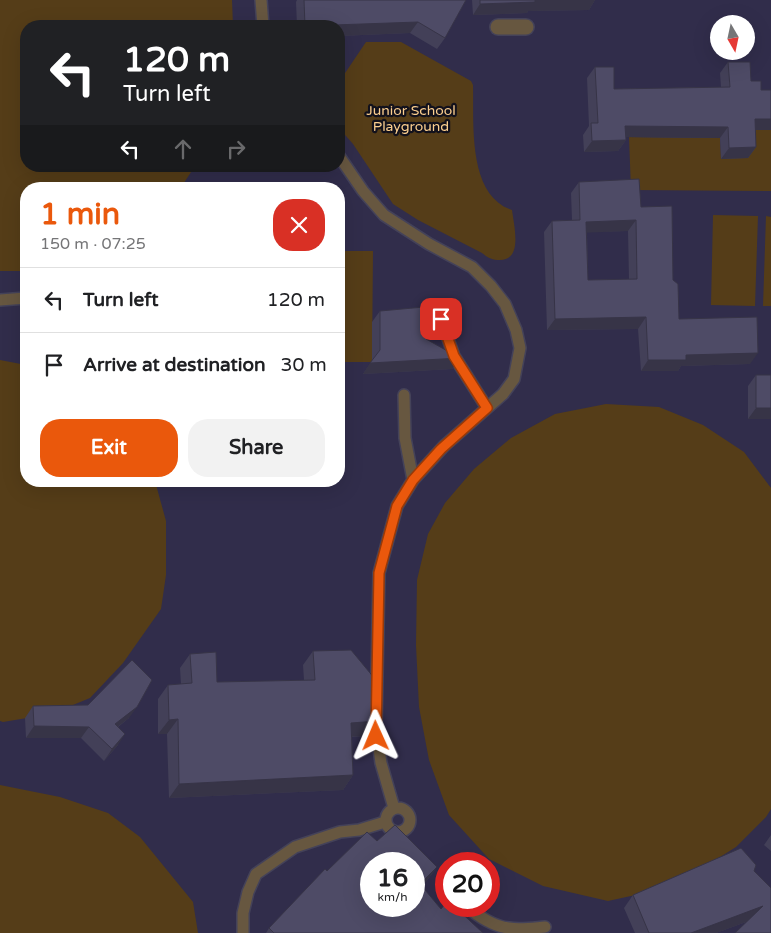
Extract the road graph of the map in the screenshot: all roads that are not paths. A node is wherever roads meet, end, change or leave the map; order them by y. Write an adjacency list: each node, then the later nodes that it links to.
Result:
1 (261, 0): 2 (lane)
2 (263, 20)
3 (526, 26): 4 (street)
4 (498, 27)
5 (345, 165): 10 (lane)
6 (20, 298): 7 (lane)
7 (0, 300)
8 (441, 319): 10 (lane)
9 (404, 396): 11 (lane)
10 (487, 408): 11 (lane)
11 (413, 480): 12 (lane)
12 (394, 808): 13 (lane); 13 (lane)
13 (385, 822): 16 (lane)
14 (483, 917): 15 (lane)
15 (542, 930)
16 (243, 933)

